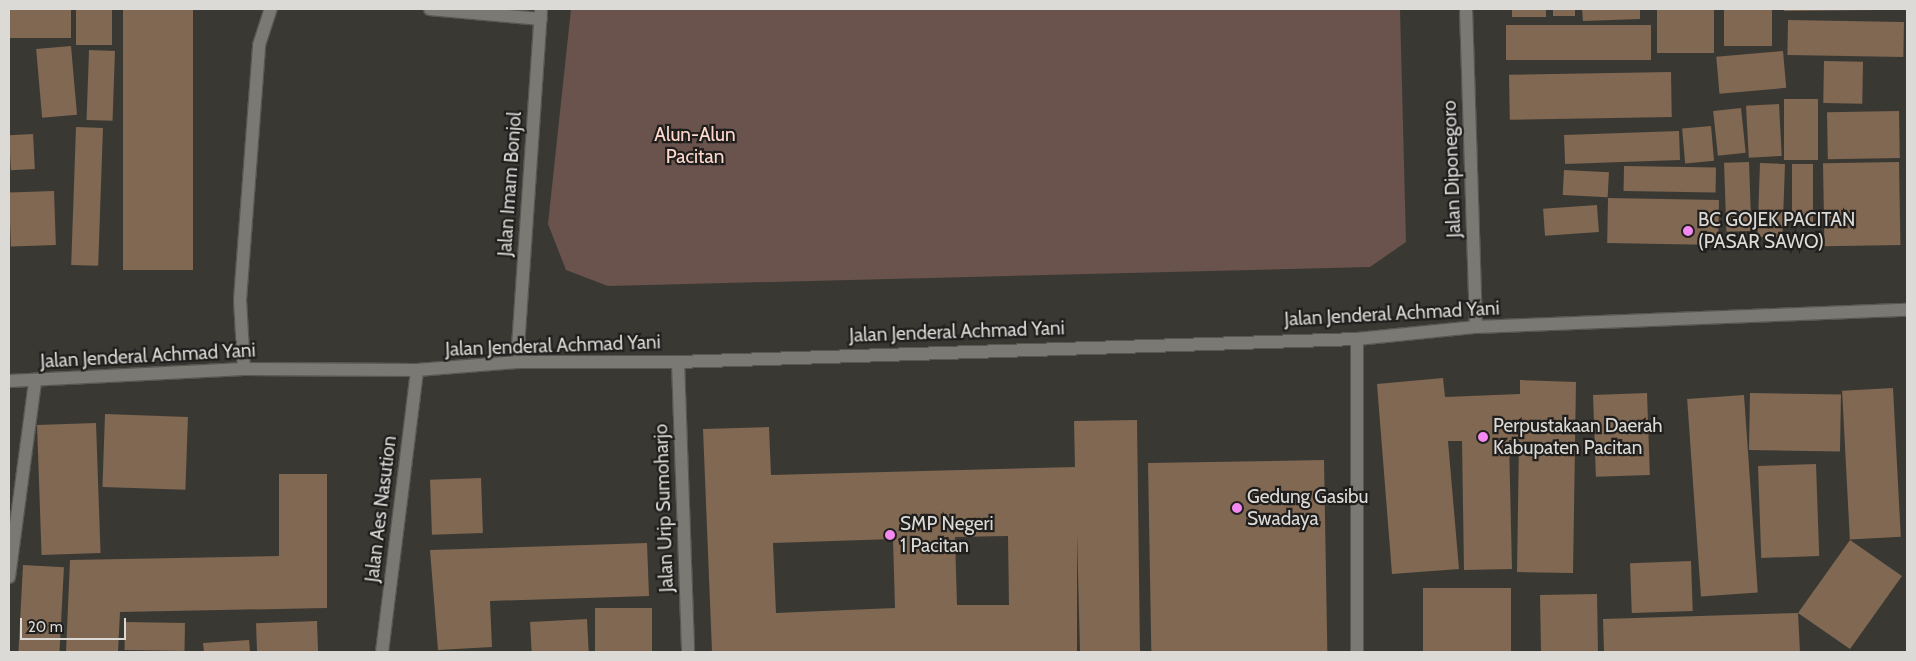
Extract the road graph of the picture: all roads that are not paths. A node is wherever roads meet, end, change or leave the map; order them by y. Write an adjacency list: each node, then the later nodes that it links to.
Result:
1 (271, 9): 10 (main road)
2 (430, 9): 4 (main road)
3 (1466, 9): 6 (main road, Jalan Diponegoro)
4 (541, 14): 8 (main road, Jalan Imam Bonjol)
5 (1907, 310): 6 (main road, Jalan Jenderal Achmad Yani)
6 (1476, 327): 7 (main road, Jalan Jenderal Achmad Yani)
7 (1357, 339): 9 (main road, Jalan Jenderal Achmad Yani); 17 (main road)
8 (517, 362): 9 (main road, Jalan Jenderal Achmad Yani); 11 (main road, Jalan Jenderal Achmad Yani)
9 (678, 362): 16 (main road, Jalan Urip Sumoharjo)
10 (244, 369): 11 (main road, Jalan Jenderal Achmad Yani); 13 (main road, Jalan Jenderal Achmad Yani)
11 (417, 370): 15 (main road, Jalan Aes Nasution)
12 (9, 381): 13 (main road, Jalan Jenderal Achmad Yani)
13 (35, 381): 14 (main road)
14 (9, 577)
15 (382, 652)
16 (688, 652)
17 (1357, 652)

